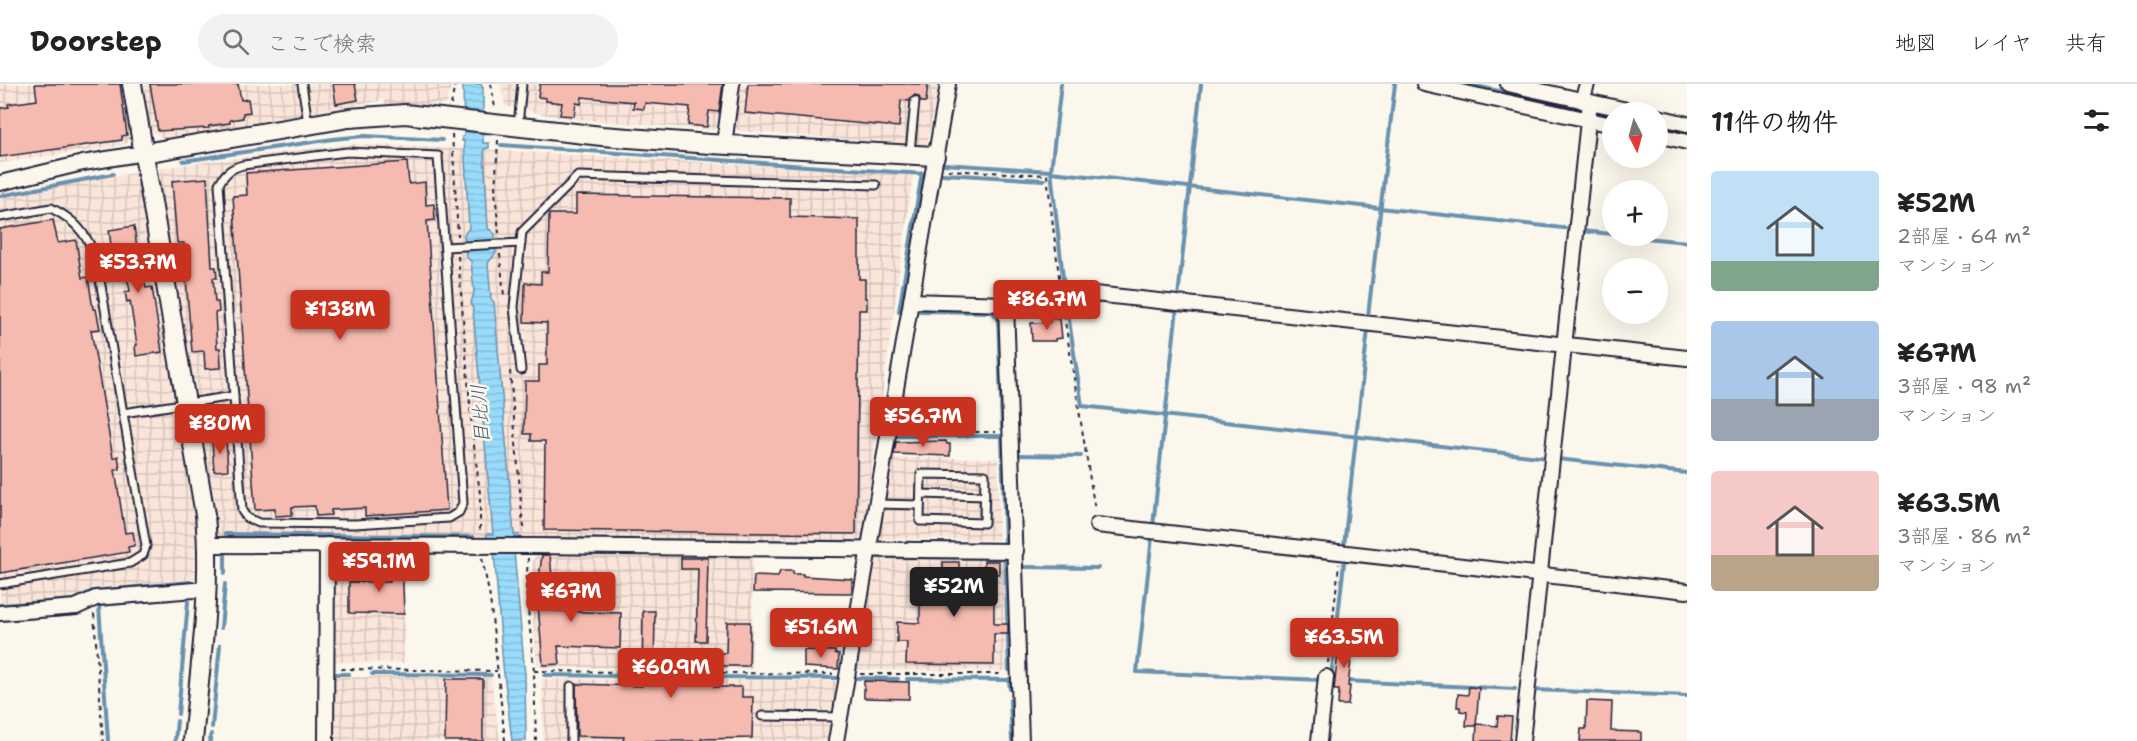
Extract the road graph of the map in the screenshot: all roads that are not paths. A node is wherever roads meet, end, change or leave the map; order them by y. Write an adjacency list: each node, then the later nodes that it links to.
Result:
1 (132, 84): 21 (street)
2 (302, 84): 16 (lane)
3 (522, 84): 17 (lane)
4 (732, 84): 20 (street)
5 (948, 84): 24 (street)
6 (1424, 84): 13 (street)
7 (1508, 84): 10 (street)
8 (1587, 84): 10 (street)
9 (915, 101): 22 (lane)
10 (1586, 101): 11 (street); 13 (street)
11 (1602, 105)
12 (1668, 119): 15 (street)
13 (1588, 120): 14 (street); 33 (street)
14 (1602, 123)
15 (1687, 124)
16 (308, 125): 17 (street); 21 (street)
17 (518, 126): 20 (street)
18 (1668, 137): 19 (street)
19 (1687, 142)
20 (724, 145): 22 (street)
21 (144, 153): 23 (street); 37 (street)
22 (910, 155): 24 (street)
23 (83, 163): 25 (street); 26 (street)
24 (934, 163): 31 (street)
25 (0, 174)
26 (0, 183)
27 (876, 185): 29 (lane)
28 (0, 217): 38 (lane)
29 (521, 243): 30 (lane); 35 (lane)
30 (445, 247): 36 (lane); 36 (lane)
31 (911, 301): 32 (street); 41 (street)
32 (1006, 304): 33 (street); 47 (street)
33 (1564, 344): 34 (street); 48 (street)
34 (1687, 358)
35 (521, 370)
36 (234, 396): 37 (lane)
37 (185, 403): 38 (lane); 45 (street)
38 (123, 413): 49 (lane)
39 (921, 494): 40 (lane); 40 (lane); 42 (lane)
40 (984, 496): 42 (lane)
41 (877, 504): 42 (lane); 46 (street)
42 (920, 505)
43 (1097, 525): 48 (street)
44 (327, 544): 45 (street); 46 (street); 58 (street)
45 (207, 545): 50 (street)
46 (869, 550): 47 (street); 56 (street)
47 (1016, 551): 61 (street)
48 (1540, 575): 51 (street); 63 (street)
49 (0, 584)
50 (207, 589): 52 (street); 57 (street)
51 (1687, 591)
52 (0, 613)
53 (1326, 677): 62 (street)
54 (572, 686): 59 (lane)
55 (762, 716): 56 (lane)
56 (841, 717): 60 (street)
57 (193, 741)
58 (326, 741)
59 (571, 741)
60 (837, 741)
61 (1021, 741)
62 (1319, 741)
63 (1522, 741)

